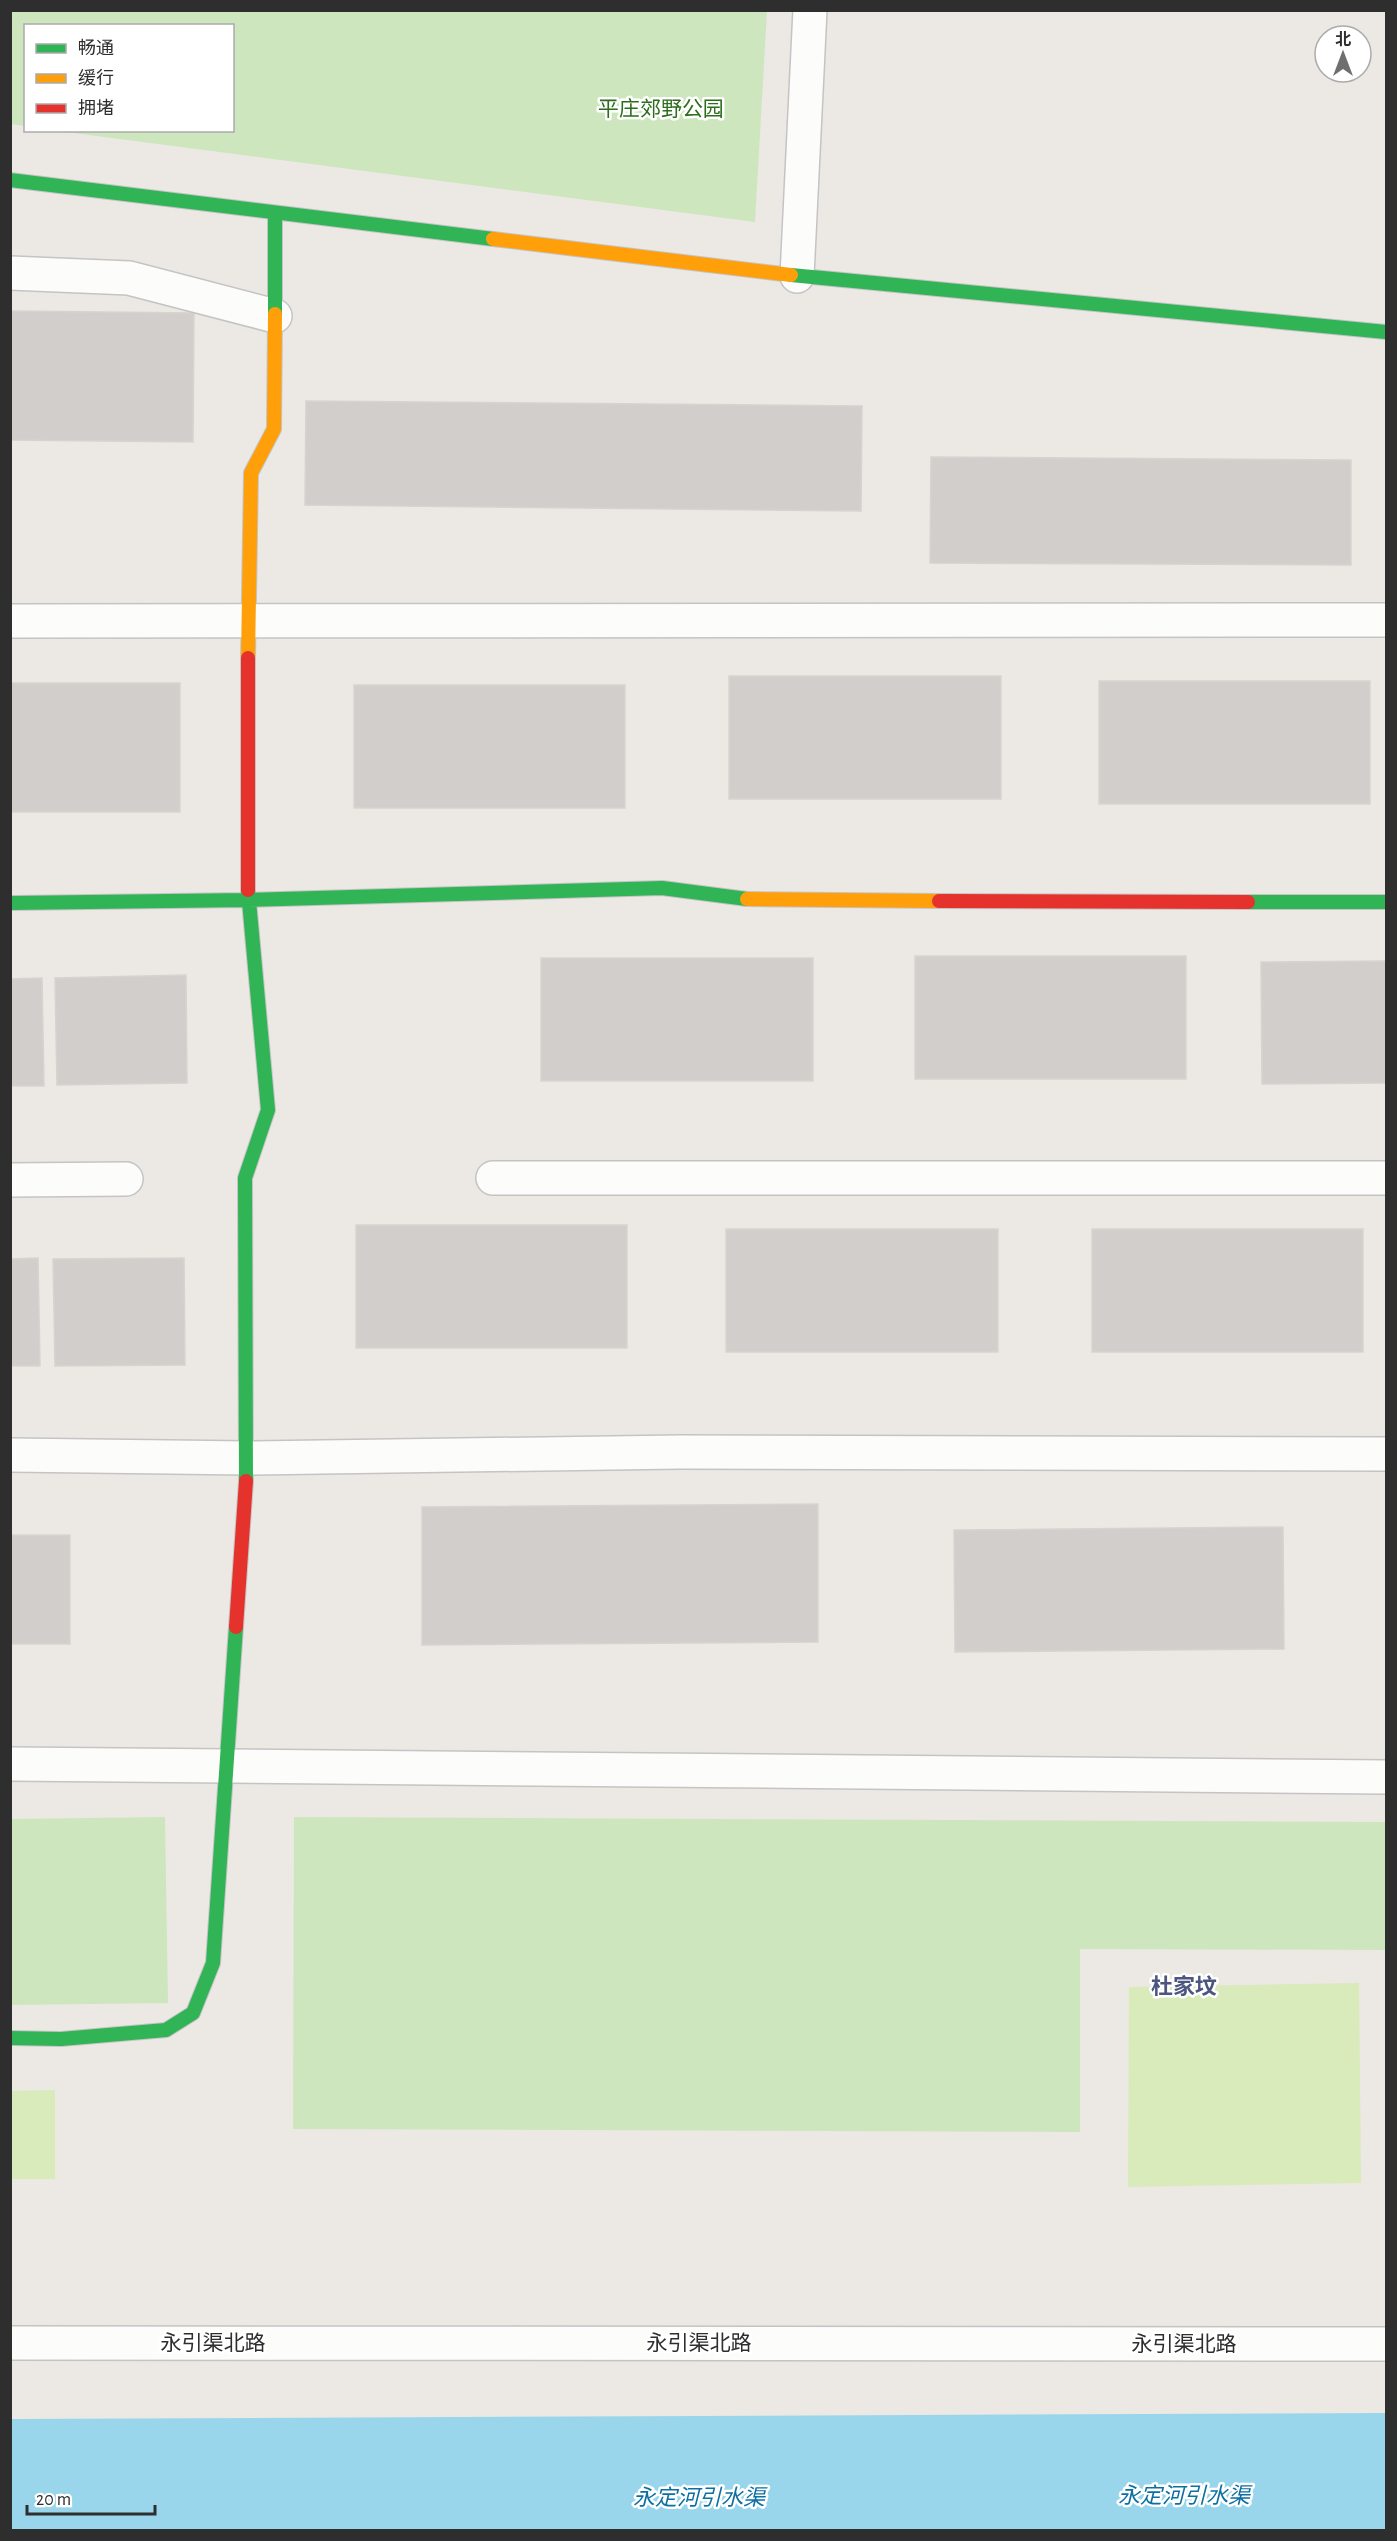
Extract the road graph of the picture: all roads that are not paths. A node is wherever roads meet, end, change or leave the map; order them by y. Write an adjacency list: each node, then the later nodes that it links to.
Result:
1 (810, 10): 5 (street)
2 (10, 180): 3 (street)
3 (275, 213): 5 (street); 6 (street)
4 (10, 273): 6 (street)
5 (797, 276): 7 (street)
6 (275, 316): 10 (street)
7 (1386, 332)
8 (1386, 620): 10 (street)
9 (10, 621): 10 (street)
10 (248, 621): 11 (street)
11 (248, 900): 12 (street); 13 (street); 20 (street)
12 (1386, 902)
13 (10, 903)
14 (493, 1178): 15 (street)
15 (1386, 1178)
16 (10, 1179): 17 (street)
17 (126, 1179)
18 (1386, 1454): 20 (street)
19 (10, 1455): 20 (street)
20 (248, 1458): 22 (street)
21 (10, 1764): 22 (street)
22 (228, 1767): 23 (street); 24 (street)
23 (1386, 1777)
24 (10, 2038)
25 (10, 2343): 26 (street, 永引渠北路)
26 (1386, 2344)

